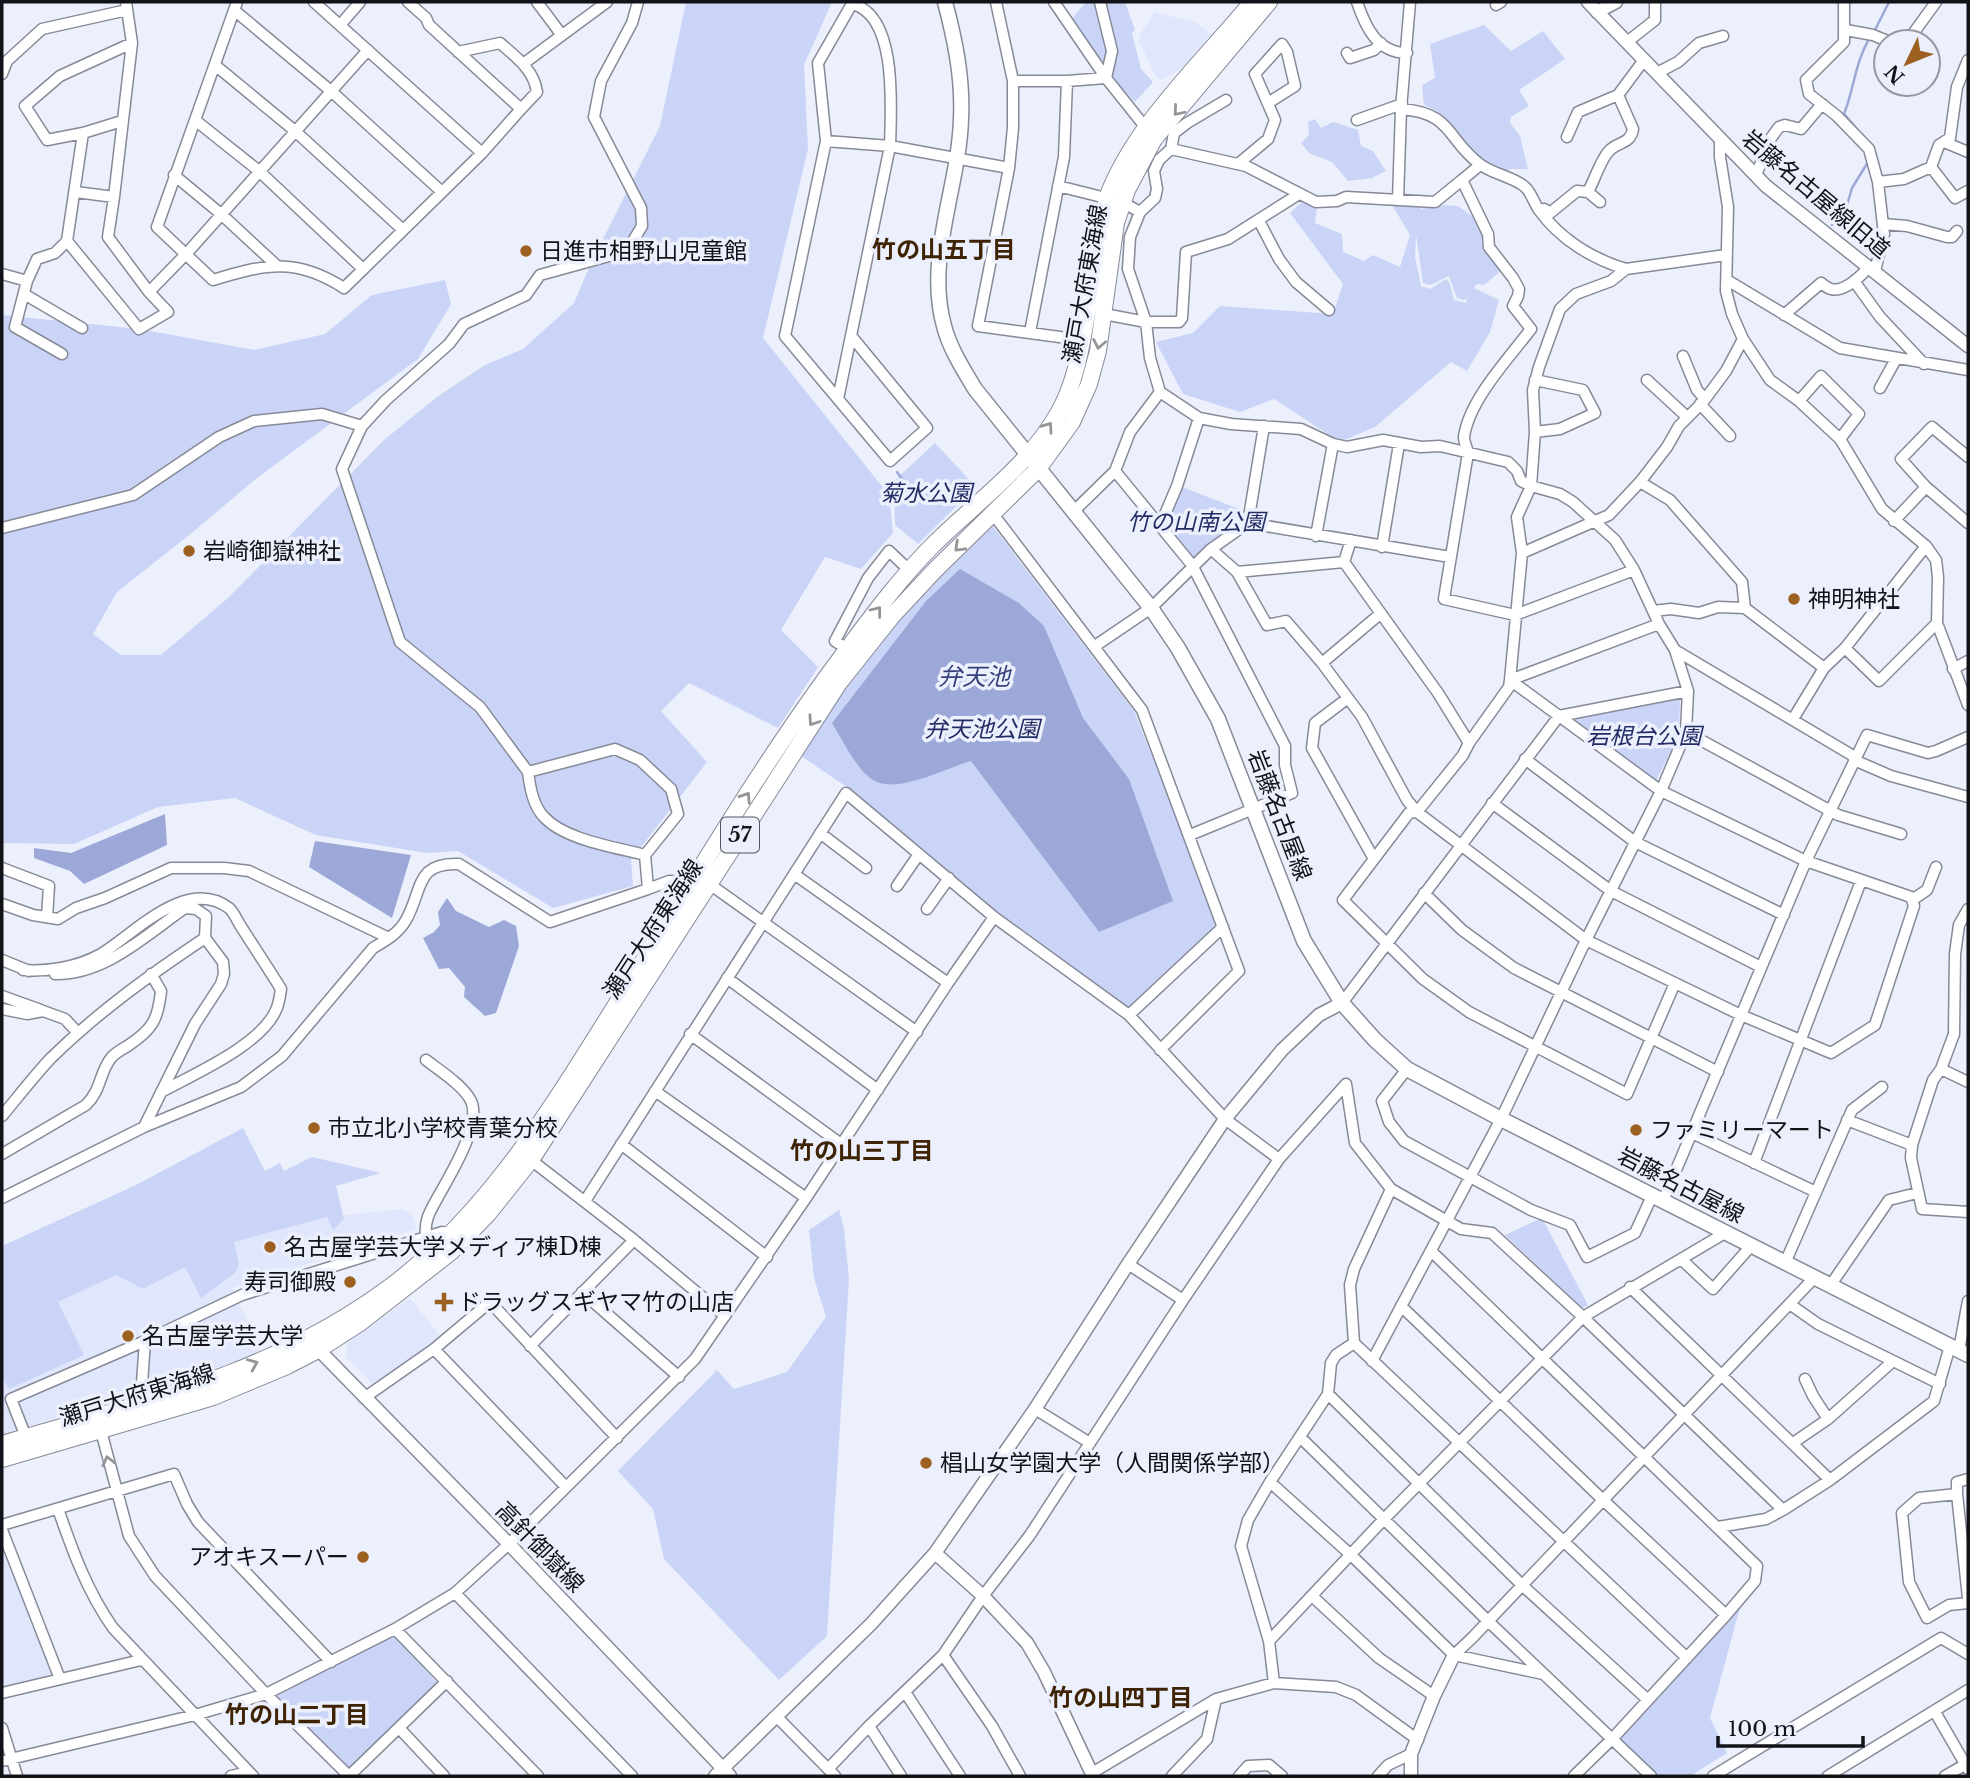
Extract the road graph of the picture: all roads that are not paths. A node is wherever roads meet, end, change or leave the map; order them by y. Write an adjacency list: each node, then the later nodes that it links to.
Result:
1 (314, 2): 24 (street)
2 (360, 2): 24 (street)
3 (408, 2): 34 (street)
4 (537, 2): 26 (street)
5 (607, 2): 26 (street)
6 (638, 2): 134 (street)
7 (945, 2): 70 (main road, 岩藤名古屋線)
8 (996, 2): 46 (street)
9 (1054, 2): 45 (street)
10 (1100, 2): 45 (street)
11 (1252, 2): 59 (main road, 瀬戸大府東海線 / 57)
12 (1269, 2): 87 (main road, 瀬戸大府東海線 / 57, one-way to 87)
13 (1357, 2): 32 (street)
14 (1410, 2): 36 (street)
15 (1588, 2): 23 (street, 岩藤名古屋線旧道)
16 (1616, 2): 23 (street)
17 (1655, 2): 30 (street)
18 (1844, 2): 29 (street)
19 (1936, 2): 25 (street)
20 (852, 3): 64 (street); 66 (street)
21 (126, 6): 31 (street); 40 (street)
22 (236, 6): 42 (street); 49 (street)
23 (1597, 12): 30 (street, 岩藤名古屋線旧道)
24 (341, 24): 33 (street)
25 (1917, 28)
26 (561, 34): 41 (street)
27 (1872, 35): 29 (street)
28 (1723, 36): 43 (street)
29 (1845, 36): 37 (street); 53 (street)
30 (1627, 42): 38 (street, 岩藤名古屋線旧道)
31 (132, 43): 58 (street); 61 (street)
32 (1381, 43): 35 (street); 36 (street)
33 (368, 50): 49 (street); 69 (street)
34 (458, 51): 41 (street); 55 (street)
35 (1347, 52)
36 (1406, 53): 54 (street)
37 (1845, 56)
38 (1644, 60): 43 (street, 岩藤名古屋線旧道); 50 (street)
39 (1968, 60): 48 (street)
40 (5, 61): 44 (street)
41 (523, 64): 55 (street)
42 (215, 65): 56 (street); 60 (street)
43 (1657, 73): 63 (street, 岩藤名古屋線旧道)
44 (2, 74)
45 (1106, 78): 47 (street); 59 (street)
46 (1013, 80): 47 (street); 74 (street)
47 (1067, 81): 80 (street)
48 (1963, 87): 65 (street)
49 (331, 91): 60 (street); 81 (street)
50 (1618, 95): 62 (street); 84 (street)
51 (1226, 100): 67 (street)
52 (1268, 103): 52 (street); 71 (street)
53 (1822, 104): 77 (street); 79 (street)
54 (1402, 106): 57 (street); 72 (street); 88 (street)
55 (521, 109): 69 (street)
56 (195, 120): 75 (street); 76 (street)
57 (1357, 120)
58 (122, 121): 61 (street); 86 (street)
59 (1146, 128): 87 (main road, 瀬戸大府東海線 / 57)
60 (295, 131): 75 (street); 95 (street)
61 (83, 133): 83 (street)
62 (1567, 138)
63 (1720, 140): 77 (street, 岩藤名古屋線旧道); 99 (street)
64 (826, 141): 66 (street); 129 (street)
65 (1944, 142): 68 (street); 73 (street)
66 (890, 146): 70 (street); 116 (street)
67 (1171, 149): 71 (street); 91 (street)
68 (1968, 152)
69 (482, 153): 81 (street)
70 (957, 158): 74 (street); 142 (main road, 岩藤名古屋線)
71 (1238, 164): 85 (street)
72 (1480, 165): 78 (street); 90 (street)
73 (1931, 167): 79 (street); 82 (street)
74 (1009, 168): 115 (street)
75 (259, 171): 92 (street); 103 (street)
76 (174, 175): 92 (street); 98 (street)
77 (1756, 175): 102 (street, 岩藤名古屋線旧道)
78 (1462, 180): 88 (street); 141 (street)
79 (1878, 182): 94 (street)
80 (1058, 186): 87 (street); 115 (street)
81 (442, 191): 95 (street)
82 (1968, 191)
83 (76, 192): 86 (street); 97 (street)
84 (1588, 192): 89 (street); 90 (street)
85 (1298, 194): 88 (street); 93 (street)
86 (114, 197): 108 (street)
87 (1115, 200): 91 (street); 111 (main road, 瀬戸大府東海線 / 57); 118 (main road, 瀬戸大府東海線 / 57)
88 (1398, 200)
89 (1600, 202)
90 (1539, 210): 101 (street)
91 (1140, 212): 113 (street)
92 (221, 214): 98 (street); 100 (street)
93 (1259, 221): 110 (street); 113 (street)
94 (1884, 224): 96 (street); 102 (street)
95 (403, 230): 103 (street)
96 (1957, 231)
97 (67, 241): 106 (street); 108 (street)
98 (187, 253): 100 (street); 108 (street)
99 (1726, 255): 101 (street); 105 (street)
100 (275, 264): 103 (street)
101 (1626, 269): 125 (street)
102 (1872, 269): 107 (street); 119 (street, 岩藤名古屋線旧道)
103 (362, 270)
104 (2, 274): 106 (street)
105 (1727, 280): 112 (street); 117 (street)
106 (27, 281): 109 (street)
107 (1854, 281): 112 (street); 123 (street)
108 (149, 292)
109 (24, 294): 114 (street); 120 (street)
110 (1329, 310)
111 (1104, 314): 113 (street); 144 (main road, 瀬戸大府東海線 / 57, one-way to 144)
112 (1784, 315): 122 (street)
113 (1146, 322): 128 (street)
114 (82, 328)
115 (1030, 332): 118 (street)
116 (852, 337): 129 (street); 129 (street)
117 (1743, 339): 130 (street); 131 (street)
118 (1083, 340): 142 (main road, 瀬戸大府東海線 / 57, one-way to 118)
119 (1968, 346)
120 (62, 354)
121 (1683, 356): 131 (street)
122 (1896, 359): 123 (street); 127 (street)
123 (1924, 363): 124 (street)
124 (1968, 370)
125 (1535, 380): 136 (street); 136 (street)
126 (1647, 380): 132 (street)
127 (1880, 388)
128 (1160, 392): 133 (street); 145 (street)
129 (838, 399)
130 (1798, 401): 138 (street); 138 (street)
131 (1703, 402): 132 (street); 137 (street)
132 (1687, 417): 146 (street)
133 (1199, 418): 135 (street); 155 (street)
134 (362, 426): 156 (street); 195 (street)
135 (1264, 426): 139 (street); 153 (street)
136 (1535, 432): 147 (street)
137 (1730, 436)
138 (1840, 439): 152 (street)
139 (1333, 444): 140 (street); 157 (street)
140 (1399, 444): 141 (street); 160 (street)
141 (1468, 453): 147 (street); 163 (street)
142 (1027, 455): 144 (main road, 岩藤名古屋線); 167 (main road, 瀬戸大府東海線 / 57)
143 (1968, 457): 148 (street)
144 (1038, 469): 149 (main road, 岩藤名古屋線); 150 (main road, 瀬戸大府東海線 / 57)
145 (1115, 471): 149 (street); 155 (street)
146 (1640, 482): 151 (street); 170 (street)
147 (1531, 486): 151 (street); 162 (street)
148 (1926, 487): 152 (street); 154 (street)
149 (1074, 511): 169 (main road, 岩藤名古屋線)
150 (993, 514): 176 (street); 217 (main road, 瀬戸大府東海線 / 57, one-way to 217)
151 (1596, 521): 162 (street); 166 (street)
152 (1894, 521): 159 (street)
153 (1248, 523): 157 (street); 161 (street)
154 (1968, 523)
155 (1160, 526): 165 (street)
156 (2, 528)
157 (1316, 536): 158 (street)
158 (1351, 540): 160 (street); 164 (street)
159 (1926, 546): 174 (street); 177 (street)
160 (1382, 547): 163 (street)
161 (1211, 549): 165 (street); 168 (street)
162 (1522, 553): 173 (street)
163 (1450, 557): 173 (street)
164 (1344, 562): 168 (street); 172 (street)
165 (1192, 565): 169 (street); 200 (street)
166 (1634, 570): 171 (street); 173 (street)
167 (910, 571): 178 (main road, 瀬戸大府東海線 / 57, one-way to 167); 178 (street)
168 (1237, 572): 181 (street)
169 (1151, 608): 176 (street); 200 (main road, 岩藤名古屋線)
170 (1745, 608): 171 (street); 182 (street)
171 (1653, 611): 175 (street)
172 (1380, 614): 181 (street); 192 (street)
173 (1515, 615): 184 (street)
174 (1937, 623): 177 (street); 183 (street)
175 (1659, 624): 179 (street); 184 (street)
176 (1095, 646): 204 (street)
177 (1845, 648): 182 (street)
178 (847, 649): 217 (main road, 瀬戸大府東海線 / 57, one-way to 178)
179 (1675, 650): 185 (street); 189 (street)
180 (1968, 661): 183 (street)
181 (1322, 663): 186 (street)
182 (1824, 668): 189 (street)
183 (1953, 669): 187 (street)
184 (1510, 680): 188 (street); 192 (street)
185 (1688, 691): 188 (street); 190 (street)
186 (1348, 698): 201 (street); 209 (street)
187 (1968, 705)
188 (1559, 716): 193 (street); 196 (street)
189 (1793, 719): 194 (street)
190 (1686, 732): 196 (street); 199 (street)
191 (1968, 737): 194 (street)
192 (1469, 743): 201 (street)
193 (1525, 759): 198 (street); 205 (street)
194 (1854, 759): 197 (street); 199 (street)
195 (528, 772): 208 (street); 208 (street)
196 (1661, 791): 205 (street); 210 (street)
197 (1968, 797)
198 (1492, 803): 206 (street); 220 (street)
199 (1830, 809): 203 (street); 210 (street)
200 (1254, 810): 204 (street); 244 (main road, 岩藤名古屋線)
201 (1418, 812): 206 (street); 209 (street)
202 (820, 833): 207 (street); 213 (street); 214 (street)
203 (1901, 834)
204 (1190, 835): 230 (street)
205 (1635, 842): 220 (street); 226 (street)
206 (1460, 845): 221 (street); 233 (street)
207 (919, 854): 215 (street); 218 (street)
208 (645, 855): 219 (street)
209 (1374, 859): 234 (street)
210 (1806, 861): 216 (street); 226 (street)
211 (1936, 867): 222 (street)
212 (2, 868): 227 (street)
213 (866, 868)
214 (794, 874): 229 (street); 240 (street)
215 (949, 878): 224 (street); 228 (street)
216 (1861, 881): 222 (street); 253 (street)
217 (700, 882): 219 (street); 229 (street); 276 (main road, 瀬戸大府東海線 / 57); 289 (main road, 瀬戸大府東海線 / 57)
218 (897, 886)
219 (649, 888): 232 (street)
220 (1611, 891): 233 (street); 236 (street)
221 (1424, 893): 234 (street); 242 (street)
222 (1912, 900): 253 (street)
223 (2, 904): 227 (street)
224 (927, 909)
225 (1968, 909): 258 (street)
226 (1784, 915): 236 (street)
227 (47, 917): 232 (street)
228 (994, 917): 240 (street); 247 (street)
229 (763, 920): 239 (street); 249 (street)
230 (1223, 927): 247 (street); 255 (street)
231 (205, 938): 237 (street); 238 (street); 264 (street)
232 (389, 938): 269 (street)
233 (1586, 940): 241 (street); 242 (street)
234 (1386, 945): 244 (street); 254 (street)
235 (2, 960): 237 (street)
236 (1761, 967): 248 (street)
237 (23, 970): 264 (street)
238 (151, 974): 250 (street); 274 (street)
239 (727, 978): 251 (street); 263 (street)
240 (948, 983): 249 (street)
241 (1675, 983): 248 (street); 252 (street)
242 (1562, 993): 252 (street); 254 (street)
243 (2, 996): 246 (street)
244 (1342, 1003): 257 (main road, 岩藤名古屋線); 266 (street)
245 (2, 1009): 246 (street)
246 (43, 1011): 250 (street)
247 (1129, 1015): 255 (street)
248 (1741, 1015): 253 (street); 259 (street)
249 (917, 1032): 263 (street)
250 (78, 1033): 265 (street)
251 (690, 1034): 262 (street); 272 (street)
252 (1651, 1037): 254 (street); 259 (street)
253 (1801, 1040): 277 (street)
254 (1535, 1046): 267 (street)
255 (1160, 1050): 266 (street)
256 (426, 1060): 290 (street)
257 (1407, 1069): 267 (main road, 岩藤名古屋線); 278 (street)
258 (1941, 1069): 260 (street); 273 (street)
259 (1718, 1072): 270 (street)
260 (1968, 1082)
261 (1882, 1087): 268 (street)
262 (655, 1090): 271 (street); 283 (street)
263 (878, 1090): 272 (street)
264 (161, 1092): 269 (street)
265 (2, 1116)
266 (1225, 1119): 275 (street); 297 (street)
267 (1501, 1119): 278 (street); 284 (main road, 岩藤名古屋線)
268 (1847, 1120): 273 (street); 280 (street)
269 (144, 1127): 282 (street)
270 (1692, 1133): 277 (street); 284 (street)
271 (621, 1144): 285 (street); 294 (street)
272 (841, 1144): 283 (street)
273 (1912, 1145): 281 (street)
274 (2, 1154)
275 (1279, 1159): 279 (street); 302 (street)
276 (531, 1160): 285 (street); 310 (main road, 瀬戸大府東海線 / 57)
277 (1754, 1163): 280 (street)
278 (1470, 1178): 284 (street); 287 (street)
279 (1391, 1189): 287 (street); 309 (street)
280 (1816, 1192): 296 (street)
281 (1917, 1193): 286 (street); 299 (street)
282 (2, 1198)
283 (806, 1198): 294 (street)
284 (1657, 1198): 288 (main road, 岩藤名古屋線)
285 (585, 1201): 291 (street)
286 (1968, 1212)
287 (1447, 1220): 293 (street); 307 (street)
288 (1725, 1233): 292 (main road, 岩藤名古屋線); 295 (street)
289 (451, 1234): 290 (street); 310 (main road, 瀬戸大府東海線 / 57)
290 (426, 1237): 308 (street)
291 (634, 1240): 301 (street); 306 (street)
292 (1751, 1246): 295 (street); 296 (main road, 岩藤名古屋線)
293 (1431, 1251): 305 (street); 314 (street)
294 (767, 1257): 306 (street)
295 (1682, 1260): 300 (street)
296 (1785, 1263): 298 (main road, 岩藤名古屋線)
297 (1128, 1264): 302 (street); 325 (street)
298 (1814, 1278): 299 (main road, 岩藤名古屋線); 304 (street)
299 (1830, 1286): 313 (main road, 岩藤名古屋線)
300 (1630, 1287): 307 (street); 317 (street)
301 (582, 1292): 311 (street); 318 (street)
302 (1183, 1300): 332 (street)
303 (1968, 1301): 313 (street)
304 (1791, 1305): 316 (street); 317 (street)
305 (1401, 1306): 315 (street); 324 (street)
306 (725, 1316): 318 (street)
307 (1583, 1317): 314 (street); 326 (street)
308 (145, 1340): 323 (street); 329 (street)
309 (1354, 1343): 315 (street); 321 (street)
310 (313, 1344): 322 (street, 高針御嶽線); 323 (main road, 瀬戸大府東海線 / 57, one-way to 310); 328 (main road, 瀬戸大府東海線 / 57)
311 (530, 1346): 312 (street); 331 (street)
312 (434, 1349): 322 (street); 342 (street)
313 (1959, 1351): 320 (street)
314 (1540, 1358): 324 (street); 336 (street)
315 (1372, 1361): 335 (street)
316 (1892, 1362): 320 (street); 327 (street)
317 (1722, 1375): 326 (street); 333 (street)
318 (679, 1377): 331 (street)
319 (1805, 1379): 327 (street)
320 (1940, 1384): 339 (street)
321 (1328, 1394): 330 (street); 341 (street)
322 (364, 1398): 352 (street, 高針御嶽線)
323 (146, 1402): 329 (main road, 瀬戸大府東海線 / 57)
324 (1499, 1402): 335 (street); 345 (street)
325 (1035, 1409): 332 (street); 353 (street)
326 (1684, 1414): 336 (street); 347 (street)
327 (1828, 1419): 333 (street)
328 (101, 1431): 337 (main road, 瀬戸大府東海線 / 57); 343 (street, one-way to 328)
329 (26, 1437): 334 (main road, 瀬戸大府東海線 / 57)
330 (1300, 1437): 340 (street); 348 (street)
331 (617, 1438): 342 (street)
332 (1090, 1443): 357 (street)
333 (1793, 1443): 339 (street)
334 (2, 1444)
335 (1459, 1444): 341 (street); 351 (street)
336 (1643, 1457): 345 (street); 350 (street)
337 (2, 1459)
338 (1968, 1479): 344 (street)
339 (1830, 1480): 347 (street)
340 (1270, 1482): 354 (street); 363 (street)
341 (1420, 1483): 348 (street); 355 (street)
342 (566, 1487): 352 (street)
343 (116, 1491): 346 (street); 369 (street); 377 (street)
344 (1957, 1494): 359 (street); 359 (street)
345 (1602, 1499): 351 (street); 360 (street)
346 (58, 1509): 349 (street); 368 (street)
347 (1783, 1510): 350 (street)
348 (1384, 1519): 354 (street); 361 (street)
349 (2, 1527): 371 (street)
350 (1718, 1527): 360 (street)
351 (1563, 1541): 355 (street); 367 (street)
352 (509, 1544): 356 (street); 395 (street, 高針御嶽線)
353 (935, 1553): 357 (street); 383 (street)
354 (1351, 1555): 358 (street); 365 (street)
355 (1522, 1585): 361 (street); 380 (street)
356 (455, 1593): 362 (street); 394 (street)
357 (983, 1596): 366 (street); 396 (street)
358 (1312, 1596): 363 (street); 378 (street)
359 (1968, 1601)
360 (1726, 1615): 367 (street)
361 (1488, 1621): 365 (street); 370 (street)
362 (395, 1629): 369 (street); 372 (street)
363 (1269, 1641): 373 (street)
364 (1968, 1654): 412 (street)
365 (1454, 1655): 370 (street); 378 (street)
366 (943, 1656): 375 (street); 404 (street)
367 (1687, 1658): 380 (street)
368 (141, 1660): 371 (street); 382 (street)
369 (331, 1662): 377 (street)
370 (1545, 1675): 387 (street)
371 (60, 1679): 376 (street)
372 (447, 1681): 386 (street); 401 (street)
373 (1275, 1683): 379 (street); 388 (street)
374 (1968, 1690): 381 (street)
375 (905, 1692): 384 (street); 403 (street)
376 (2, 1693)
377 (266, 1694): 382 (street); 399 (street)
378 (1434, 1696): 388 (street)
379 (1216, 1699): 396 (street); 405 (street)
380 (1648, 1700): 387 (street)
381 (1935, 1712): 391 (street); 413 (street)
382 (195, 1715): 390 (street); 393 (street)
383 (777, 1717): 392 (street); 395 (street)
384 (869, 1726): 392 (street); 402 (street)
385 (2, 1728): 390 (street)
386 (399, 1728): 399 (street); 400 (street)
387 (1613, 1738): 410 (street); 411 (street)
388 (1418, 1740): 389 (street)
389 (1411, 1754): 408 (street); 409 (street)
390 (7, 1759): 397 (street)
391 (1967, 1765): 414 (street)
392 (832, 1772)
393 (251, 1774): 398 (street)
394 (625, 1774)
395 (723, 1774)
396 (1093, 1774)
397 (17, 1776)
398 (231, 1776)
399 (349, 1776)
400 (444, 1776)
401 (538, 1776)
402 (901, 1776)
403 (960, 1776)
404 (1020, 1776)
405 (1172, 1776)
406 (1239, 1776): 407 (street)
407 (1282, 1776)
408 (1378, 1776)
409 (1411, 1776)
410 (1576, 1776)
411 (1651, 1776)
412 (1713, 1776)
413 (1828, 1776)
414 (1945, 1776)

